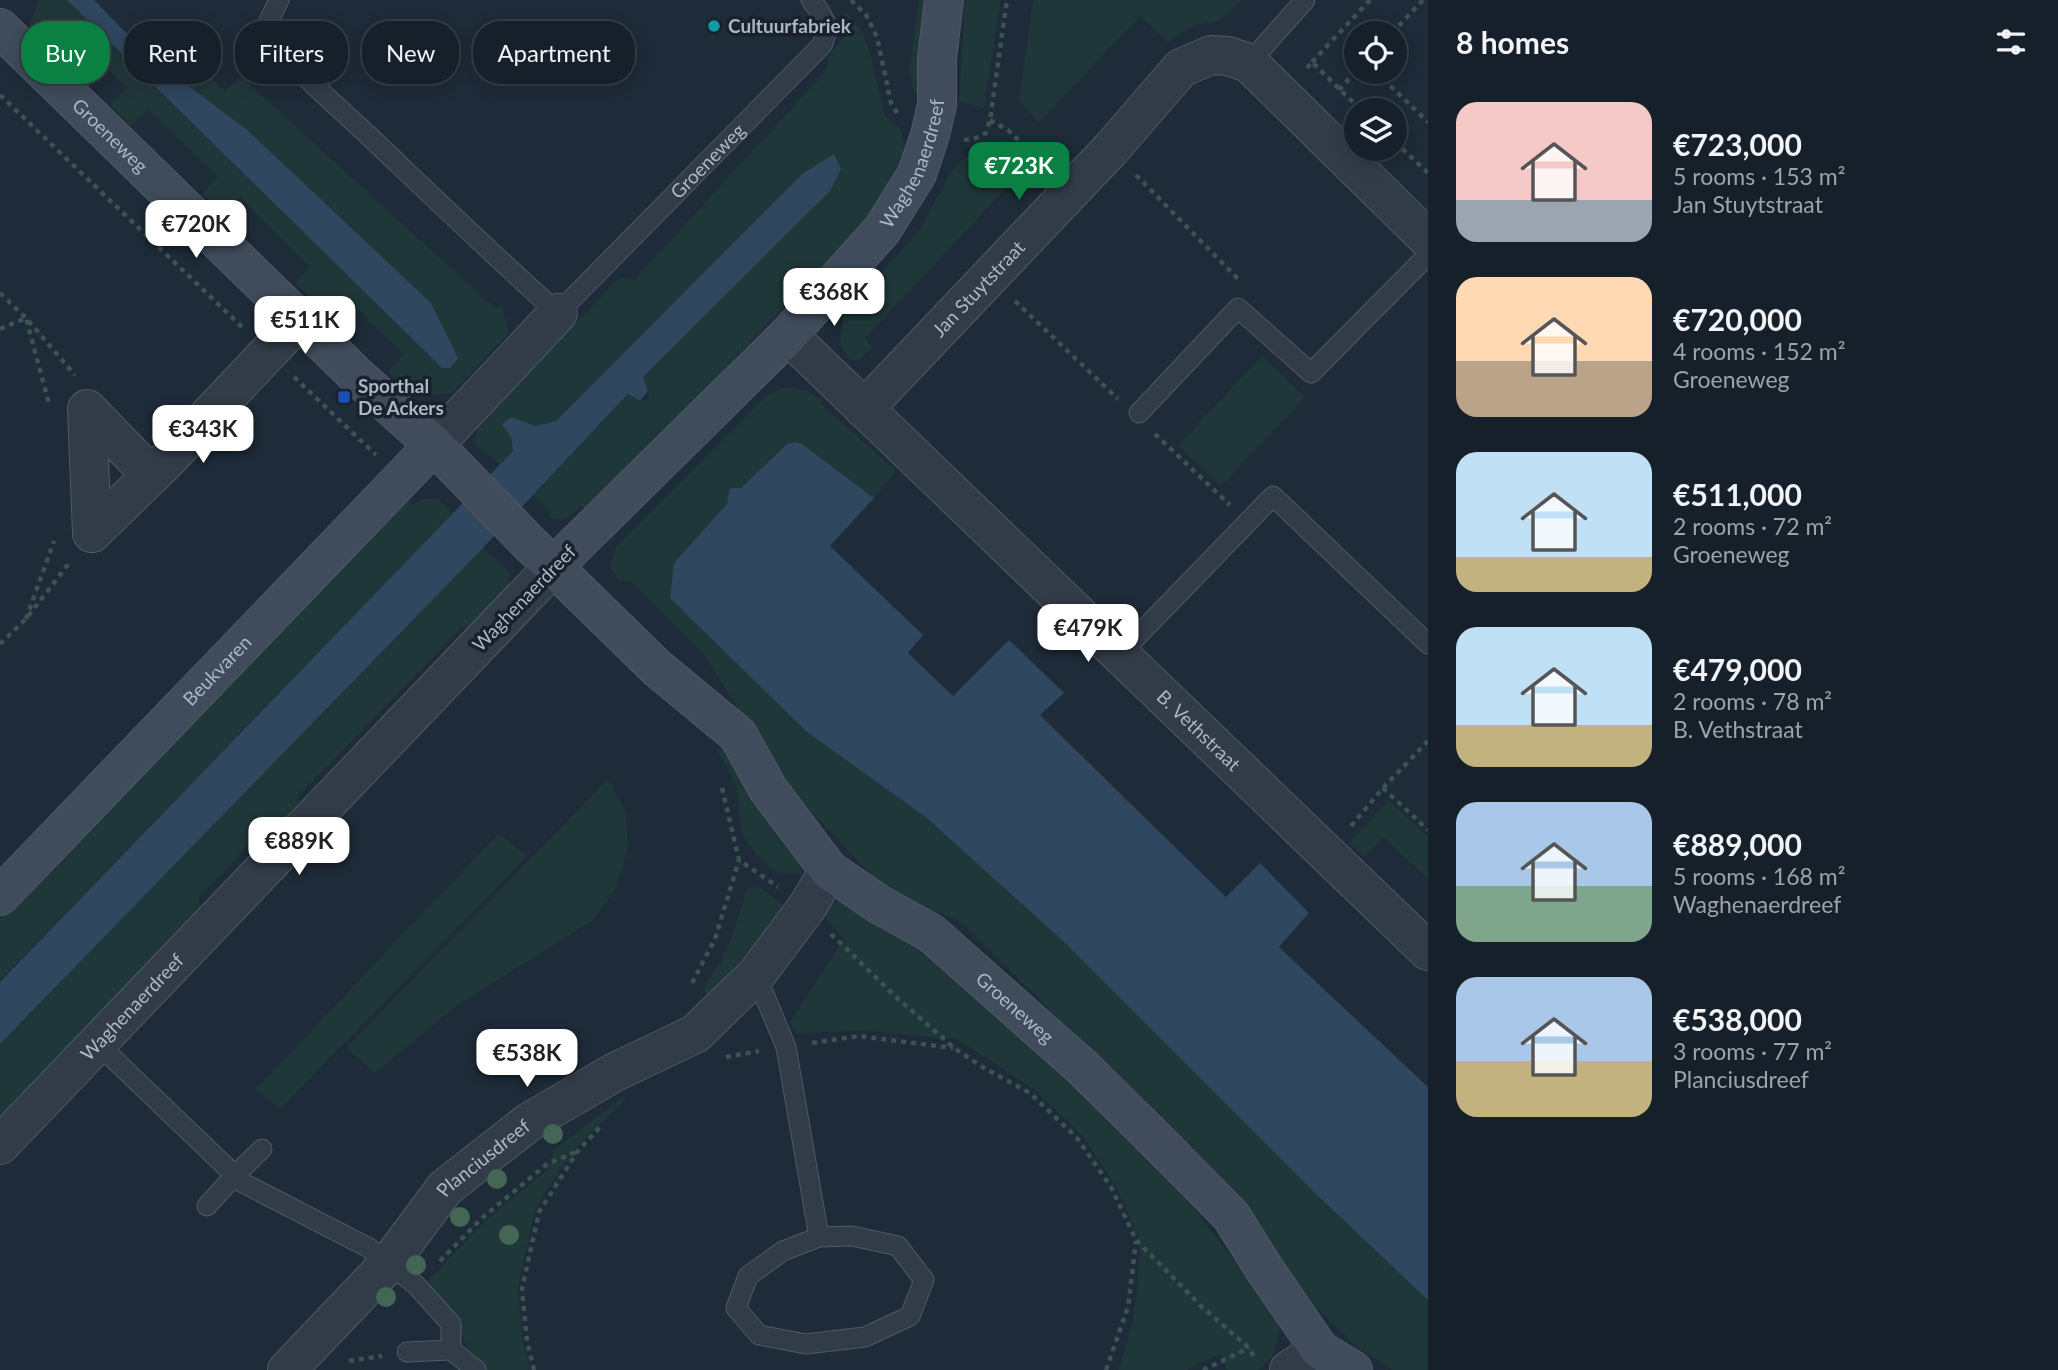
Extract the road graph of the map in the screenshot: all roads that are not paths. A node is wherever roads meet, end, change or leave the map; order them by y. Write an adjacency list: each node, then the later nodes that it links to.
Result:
1 (279, 0): 9 (lane)
2 (811, 0): 9 (lane, Groeneweg)
3 (944, 0): 11 (street, Waghenaerdreef)
4 (1305, 0): 6 (lane)
5 (0, 28): 10 (street, Groeneweg)
6 (1249, 63): 7 (street); 12 (street, Jan Stuytstraat)
7 (1428, 239)
8 (1428, 255): 13 (lane)
9 (558, 313): 14 (street, Groeneweg)
10 (300, 319): 14 (street, Groeneweg); 15 (street)
11 (788, 335): 12 (street, B. Vethstraat); 16 (street, Waghenaerdreef)
12 (864, 409): 18 (street, B. Vethstraat)
13 (1139, 413)
14 (444, 455): 16 (street, Groeneweg); 20 (street, Beukvaren)
15 (151, 475): 15 (street)
16 (541, 554): 19 (street, Groeneweg); 23 (street, Waghenaerdreef)
17 (1428, 644): 18 (lane)
18 (1120, 654): 21 (street, B. Vethstraat)
19 (829, 870): 22 (street, Planciusdreef); 32 (street, Groeneweg)
20 (0, 896)
21 (1428, 951)
22 (756, 975): 28 (lane); 29 (street, Planciusdreef)
23 (98, 1044): 24 (street, Waghenaerdreef); 26 (lane)
24 (0, 1145)
25 (262, 1149): 26 (lane)
26 (235, 1175): 27 (lane); 29 (lane)
27 (207, 1206)
28 (819, 1237): 28 (lane)
29 (402, 1274): 30 (lane); 33 (street, Planciusdreef)
30 (451, 1350): 31 (lane); 34 (lane)
31 (407, 1352)
32 (1288, 1360): 35 (street, Groeneweg)
33 (288, 1370)
34 (476, 1370)
35 (1353, 1370)

